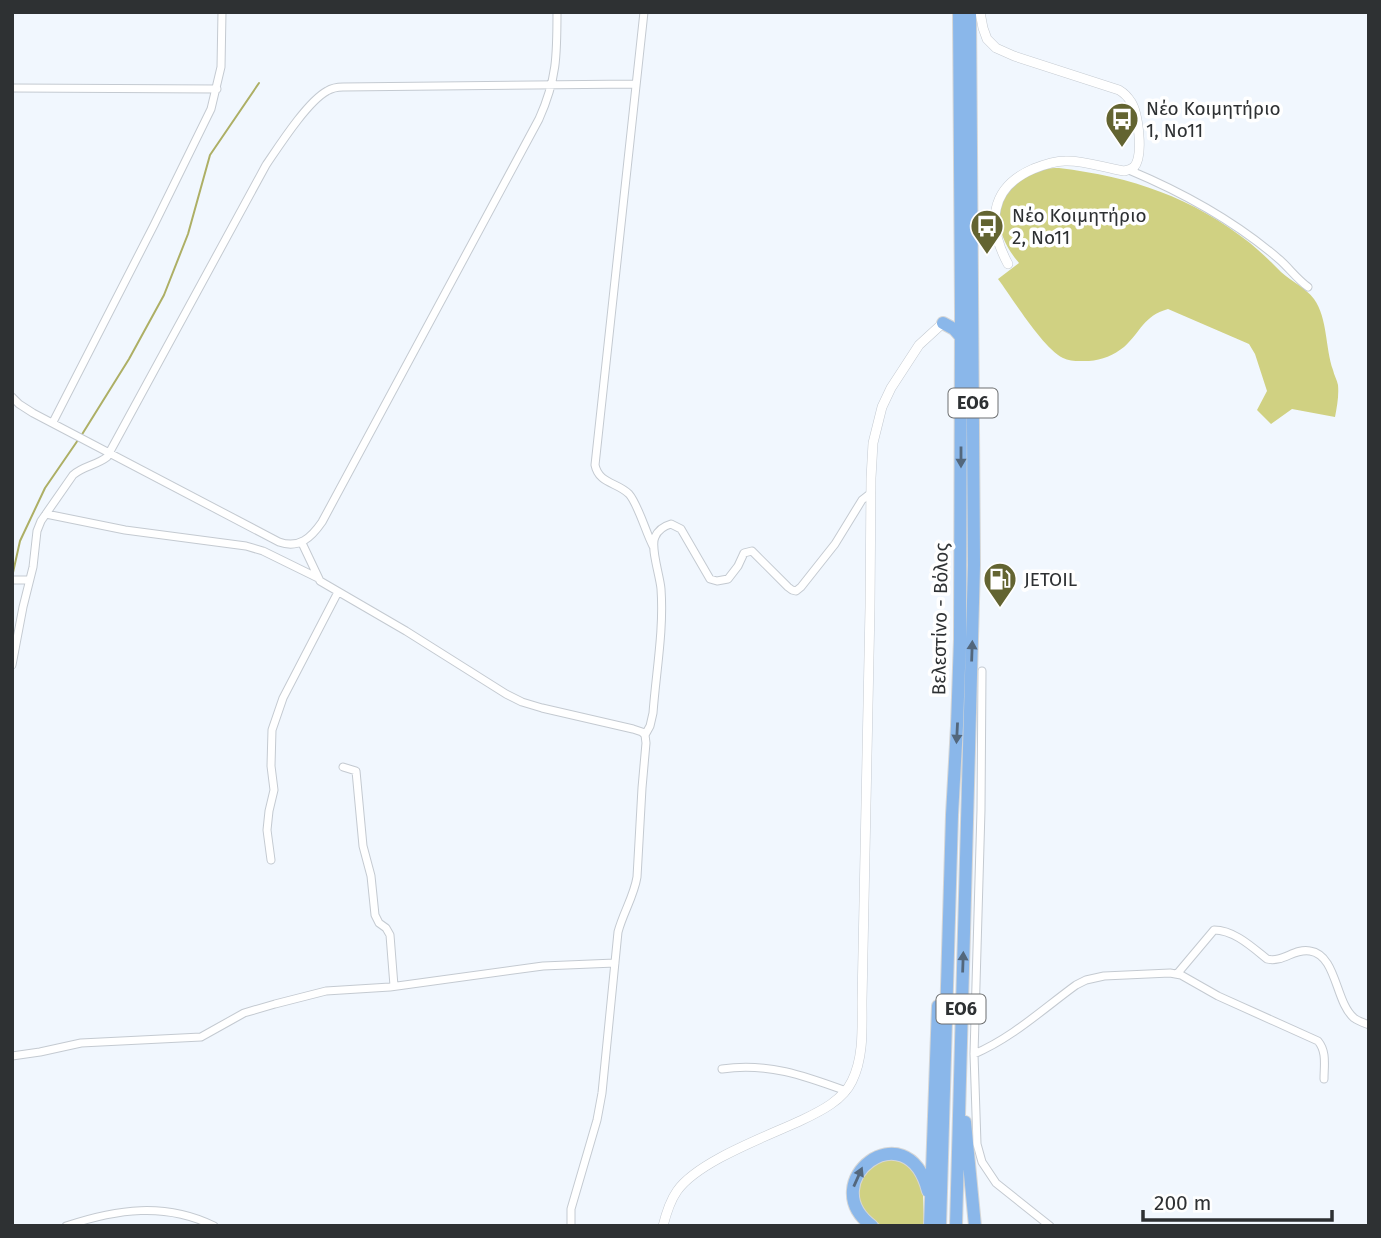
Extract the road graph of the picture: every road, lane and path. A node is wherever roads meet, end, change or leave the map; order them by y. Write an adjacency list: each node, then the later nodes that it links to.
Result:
1 (222, 12): 10 (street)
2 (557, 12): 7 (street)
3 (644, 12): 8 (street)
4 (959, 12): 14 (highway, Βελεστίνο - Βόλος / ΕΟ6)
5 (970, 12): 31 (highway, Βελεστίνο - Βόλος / ΕΟ6, one-way to 5)
6 (980, 12): 11 (street)
7 (553, 84): 8 (street); 20 (street); 23 (street)
8 (635, 84): 24 (street)
9 (12, 88): 10 (street)
10 (217, 89): 19 (street)
11 (1129, 170): 12 (street); 13 (street)
12 (1008, 264)
13 (1308, 287)
14 (961, 312): 15 (highway); 16 (highway, Βελεστίνο - Βόλος / ΕΟ6)
15 (943, 323): 16 (highway); 21 (street)
16 (961, 337): 34 (highway, Βελεστίνο - Βόλος / ΕΟ6, one-way to 34)
17 (12, 397): 18 (street)
18 (16, 405): 19 (street)
19 (54, 422): 20 (street)
20 (109, 451): 22 (street); 23 (street)
21 (871, 493): 24 (street); 45 (street)
22 (46, 514): 25 (street); 27 (street)
23 (302, 543): 25 (street)
24 (653, 547): 32 (street)
25 (318, 578): 28 (street)
26 (12, 580): 27 (street)
27 (29, 580): 29 (street)
28 (338, 592): 32 (street); 35 (street)
29 (12, 665)
30 (982, 671): 31 (street)
31 (976, 727): 40 (highway, Βελεστίνο - Βόλος / ΕΟ6, one-way to 31); 41 (street)
32 (645, 735): 36 (street)
33 (343, 767): 38 (street)
34 (952, 815): 46 (highway); 53 (highway, Βελεστίνο - Βόλος / ΕΟ6)
35 (271, 860)
36 (615, 963): 38 (street); 49 (street)
37 (1177, 974): 39 (street); 41 (street); 44 (street)
38 (394, 986): 42 (street)
39 (1369, 1025)
40 (960, 1051): 54 (highway, Βελεστίνο - Βόλος / ΕΟ6); 55 (highway)
41 (974, 1054): 56 (street)
42 (12, 1056)
43 (722, 1069): 45 (street)
44 (1324, 1079)
45 (846, 1091): 50 (street)
46 (931, 1209): 51 (highway, one-way to 46); 52 (highway)
47 (66, 1226): 48 (street)
48 (214, 1226)
49 (571, 1226)
50 (663, 1226)
51 (872, 1226)
52 (930, 1226)
53 (940, 1226)
54 (956, 1226)
55 (975, 1226)
56 (1050, 1226)

